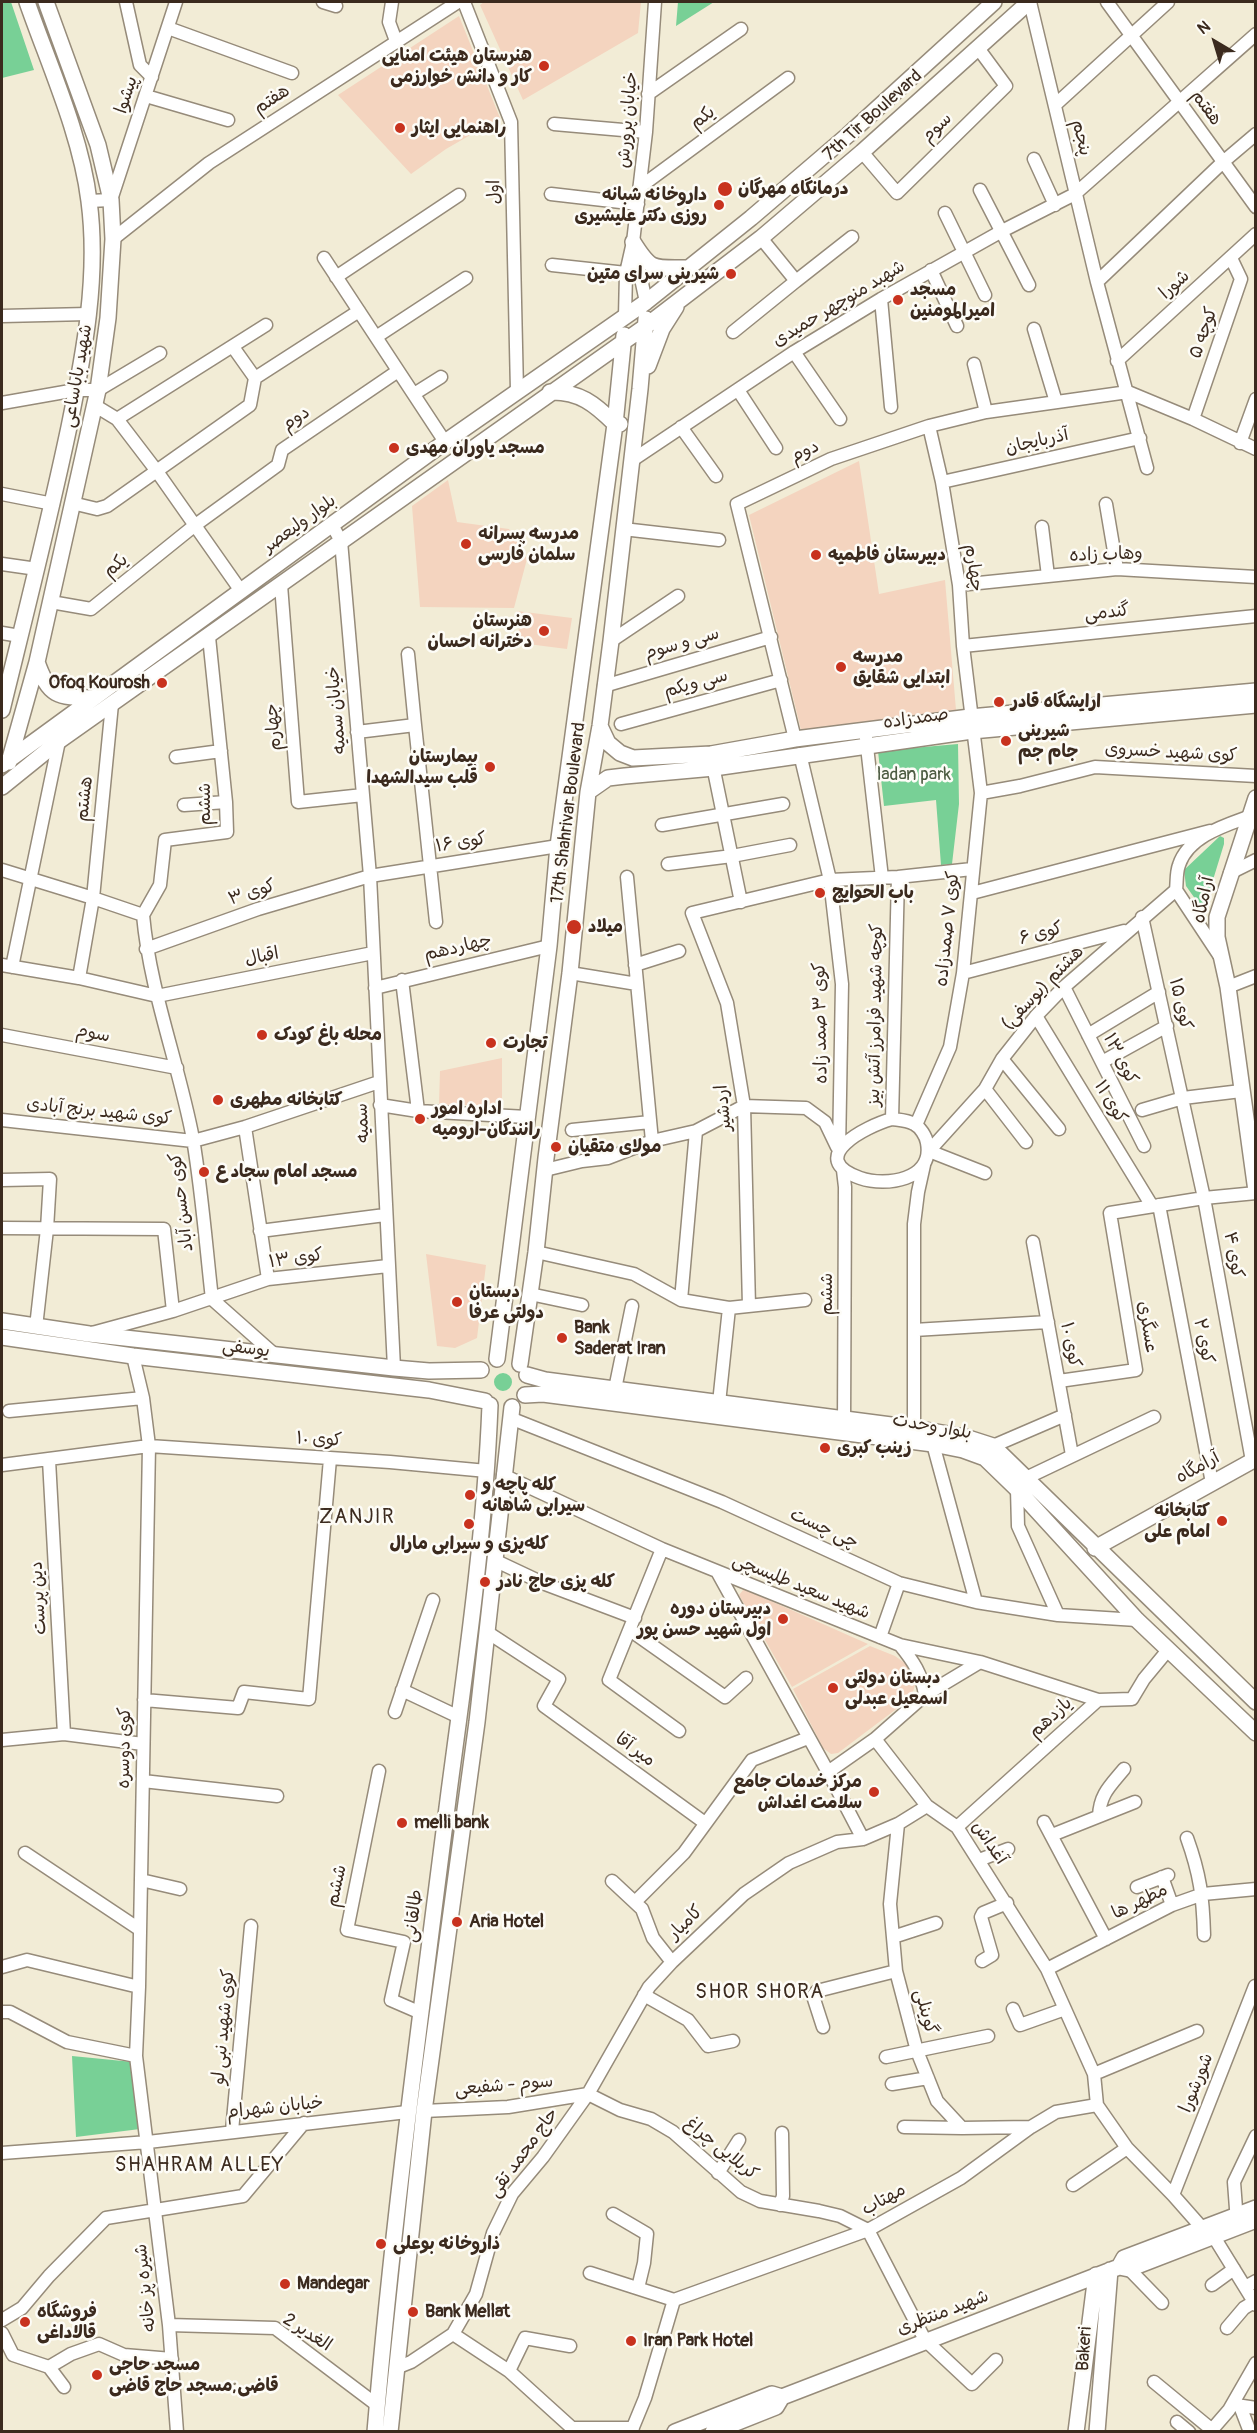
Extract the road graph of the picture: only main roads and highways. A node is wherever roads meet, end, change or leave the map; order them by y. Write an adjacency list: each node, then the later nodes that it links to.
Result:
1 (27, 2): 22 (main road, شهید باباساعی)
2 (46, 2): 18 (main road, شهید باباساعی)
3 (994, 2): 5 (main road, 7th Tir Boulevard)
4 (1030, 2): 6 (main road, 7th Tir Boulevard)
5 (931, 61): 6 (main road); 8 (main road, 7th Tir Boulevard)
6 (946, 77): 9 (main road, 7th Tir Boulevard)
7 (633, 242): 8 (main road)
8 (686, 268): 10 (main road, 7th Tir Boulevard)
9 (680, 299): 12 (main road, 7th Tir Boulevard); 14 (main road)
10 (646, 302): 11 (main road, 7th Tir Boulevard); 12 (main road, 17th Shahrivar Boulevard)
11 (625, 317): 13 (main road, 17th Shahrivar Boulevard); 20 (main road, بلوار ولیعصر)
12 (646, 326): 13 (main road, 7th Tir Boulevard); 14 (main road, 17th Shahrivar Boulevard)
13 (623, 341): 15 (main road); 16 (main road, 17th Shahrivar Boulevard)
14 (640, 389): 17 (main road, 17th Shahrivar Boulevard)
15 (550, 392): 16 (main road); 30 (main road)
16 (615, 423): 17 (main road); 34 (main road, 17th Shahrivar Boulevard)
17 (635, 425): 24 (main road, 17th Shahrivar Boulevard)
18 (37, 662): 20 (main road); 29 (main road, شهید باباساعی)
19 (1256, 691): 23 (main road, صمدزاده)
20 (93, 698): 29 (main road, بلوار ولیعصر)
21 (1256, 705): 23 (main road, صمدزاده)
22 (2, 707)
23 (971, 724): 25 (main road, صمدزاده)
24 (600, 726): 28 (main road, صمدزاده); 31 (main road, 17th Shahrivar Boulevard)
25 (866, 738): 26 (main road, صمدزاده); 27 (main road, صمدزاده)
26 (795, 739): 27 (main road); 28 (main road, صمدزاده)
27 (800, 754): 28 (main road, صمدزاده)
28 (712, 761): 31 (main road, صمدزاده)
29 (6, 762): 30 (main road, شهید باباساعی)
30 (2, 787)
31 (588, 792): 35 (main road, 17th Shahrivar Boulevard)
32 (1256, 798): 33 (main road, آرامگاه)
33 (1246, 1099): 36 (main road, آرامگاه)
34 (522, 1155): 35 (main road); 39 (main road, 17th Shahrivar Boulevard)
35 (545, 1164): 41 (main road, 17th Shahrivar Boulevard)
36 (1256, 1192)
37 (2, 1321): 42 (main road, یوسفی)
38 (2, 1337): 43 (main road, یوسفی)
39 (497, 1359): 40 (main road); 41 (main road)
40 (481, 1370): 42 (main road, یوسفی); 45 (main road)
41 (523, 1370): 44 (main road); 46 (main road, بلوار وحدت)
42 (429, 1371): 43 (main road)
43 (429, 1390): 45 (main road, یوسفی)
44 (525, 1395): 46 (main road, بلوار وحدت); 47 (main road)
45 (487, 1403): 47 (main road); 55 (main road, طالقانی)
46 (718, 1409): 48 (main road, بلوار وحدت)
47 (511, 1412): 54 (main road, طالقانی)
48 (933, 1438): 50 (main road, بلوار وحدت); 50 (main road, بلوار وحدت)
49 (1254, 1459): 51 (main road, آرامگاه)
50 (1021, 1484): 51 (main road, بلوار وحدت); 53 (main road, بلوار وحدت)
51 (1095, 1548): 52 (main road, بلوار وحدت)
52 (1256, 1702)
53 (1256, 1733)
54 (424, 2111): 55 (main road); 62 (main road, طالقانی)
55 (407, 2112): 61 (main road, طالقانی)
56 (1256, 2208): 58 (main road, شهید منتظری)
57 (1256, 2220): 58 (main road, شهید منتظری)
58 (1236, 2222): 59 (main road, شهید منتظری)
59 (1114, 2270): 60 (main road, شهید منتظری); 65 (main road); 66 (main road, Bakeri)
60 (782, 2397): 63 (main road, شهید منتظری); 64 (main road, شهید منتظری)
61 (375, 2432)
62 (390, 2432)
63 (675, 2432)
64 (713, 2432)
65 (1076, 2432)
66 (1097, 2432)

